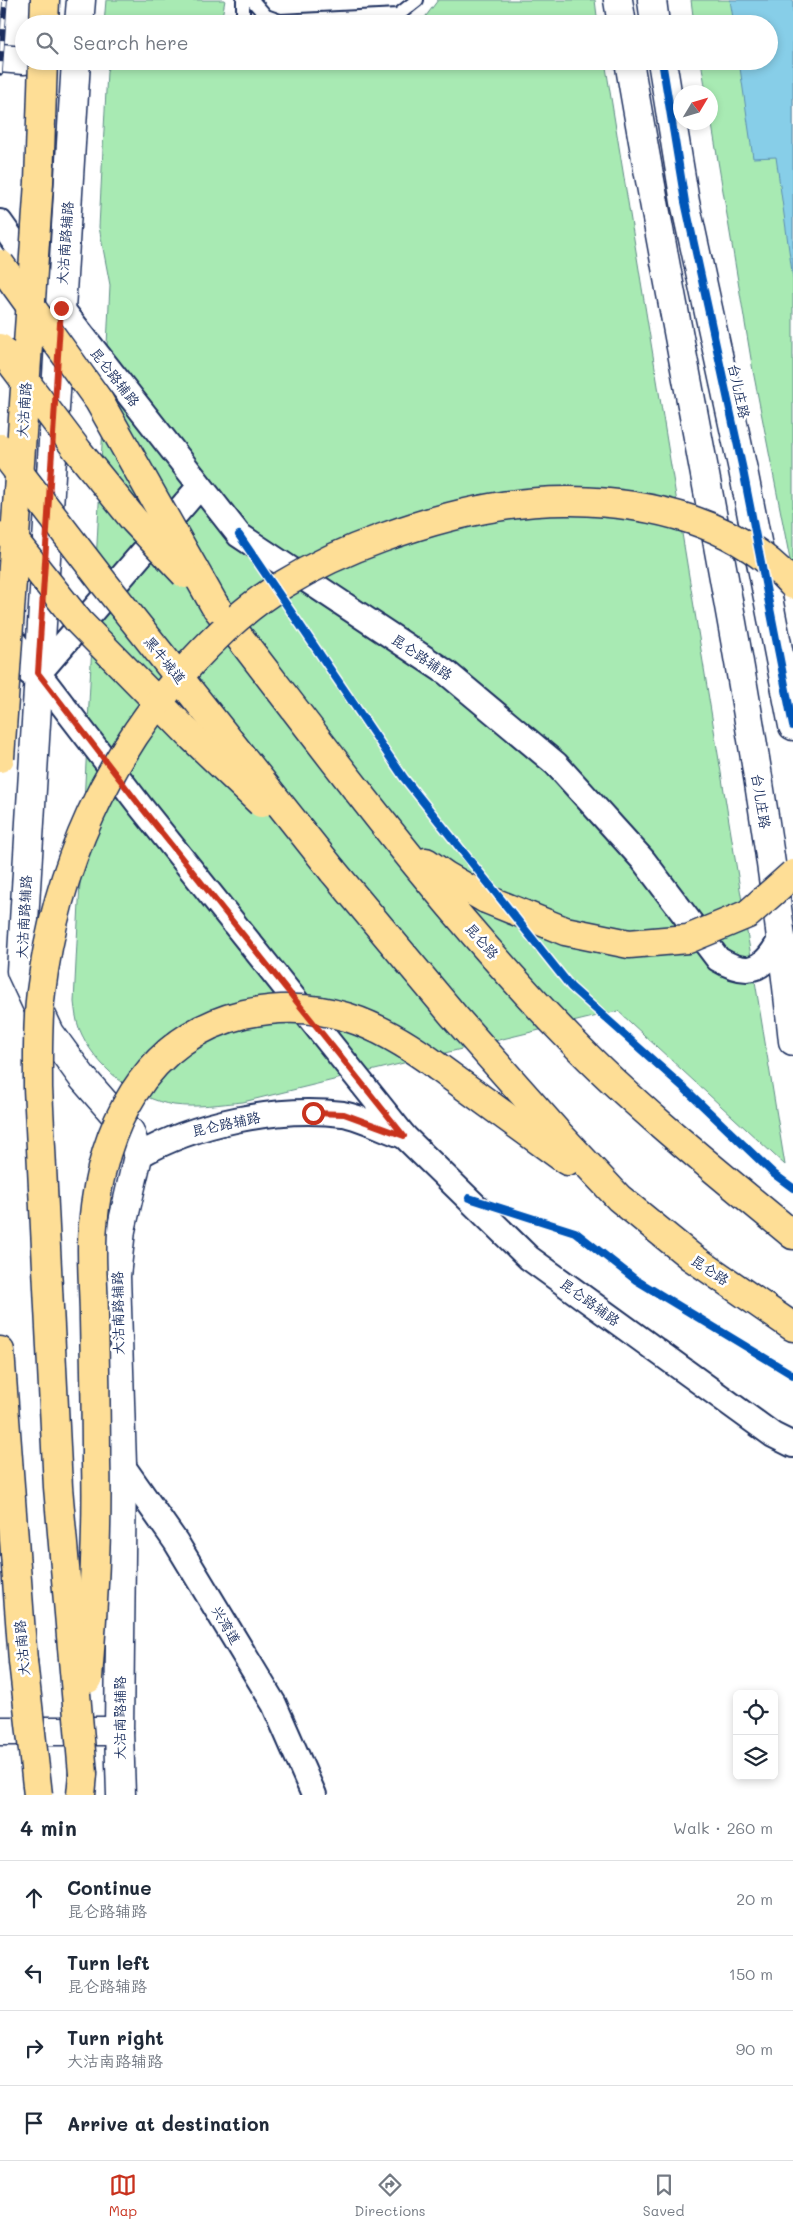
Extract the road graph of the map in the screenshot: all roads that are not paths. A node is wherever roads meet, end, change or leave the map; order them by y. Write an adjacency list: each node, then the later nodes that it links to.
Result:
1 (45, 0): 8 (highway)
2 (81, 0): 9 (street)
3 (243, 0): 10 (lane)
4 (252, 0): 11 (lane)
5 (417, 0): 12 (lane)
6 (618, 0): 13 (street)
7 (652, 0): 14 (street)
8 (44, 15)
9 (80, 15)
10 (243, 15)
11 (265, 15)
12 (398, 15)
13 (620, 15)
14 (654, 15)
15 (0, 58): 16 (street)
16 (15, 59)
17 (44, 70): 34 (highway, 大沽南路, bridge)
18 (76, 70): 23 (street, 大沽南路辅路)
19 (630, 70): 38 (street, 台儿庄路)
20 (663, 70): 33 (street, 台儿庄路)
21 (0, 222): 23 (street, 昆仑路辅路)
22 (0, 264): 29 (highway, bridge)
23 (61, 308): 26 (street, 昆仑路辅路); 32 (street, 大沽南路辅路)
24 (0, 348): 29 (highway, bridge)
25 (0, 448): 36 (highway, 黑牛城道, bridge)
26 (200, 486): 32 (street); 38 (street, 昆仑路辅路)
27 (0, 523): 36 (highway, bridge)
28 (793, 585): 50 (highway, bridge)
29 (215, 606): 35 (highway, 昆仑路)
30 (0, 623): 32 (street, 昆仑路辅路)
31 (0, 672): 32 (street)
32 (38, 673): 40 (street, 昆仑路辅路); 41 (street, 大沽南路辅路)
33 (793, 726)
34 (0, 758)
35 (398, 843): 37 (highway, bridge); 43 (highway, 昆仑路)
36 (333, 871): 42 (highway, 昆仑路)
37 (793, 874)
38 (782, 937): 39 (street, 台儿庄路)
39 (793, 1041)
40 (404, 1136): 41 (street, 昆仑路辅路); 46 (street, 昆仑路辅路)
41 (138, 1156): 47 (street, 大沽南路辅路)
42 (619, 1198): 44 (highway, 昆仑路); 50 (highway, bridge)
43 (793, 1235)
44 (793, 1327)
45 (0, 1351): 51 (highway, 大沽南路, bridge)
46 (793, 1445)
47 (122, 1465): 49 (street, 大沽南路辅路); 53 (street, 兴湾道)
48 (0, 1731): 49 (street)
49 (119, 1731): 52 (street, 大沽南路辅路)
50 (82, 1785)
51 (38, 1795)
52 (121, 1795)
53 (314, 1795)

